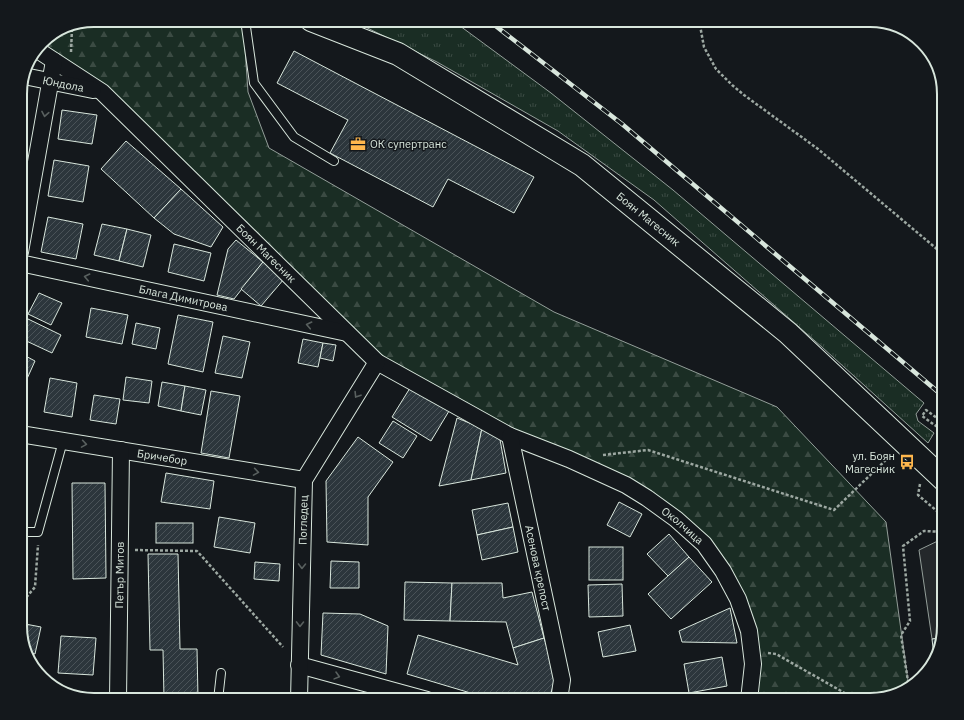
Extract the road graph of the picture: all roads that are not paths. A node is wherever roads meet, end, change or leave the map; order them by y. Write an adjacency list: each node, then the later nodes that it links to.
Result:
1 (246, 27): 8 (lane)
2 (329, 27): 17 (street, Боян Магесник)
3 (41, 53): 4 (street, Боян Магесник)
4 (54, 61): 6 (street); 7 (street, Боян Магесник)
5 (29, 77): 6 (street, Юндола)
6 (50, 81): 7 (street, Юндола); 9 (street, one-way to 9)
7 (102, 92): 11 (street, Боян Магесник)
8 (334, 161)
9 (27, 212)
10 (27, 264): 11 (street, Блага Димитрова, one-way to 10)
11 (347, 333): 12 (street, Боян Магесник)
12 (377, 362): 14 (street, Боян Магесник); 18 (street, Погледец, one-way to 18)
13 (27, 435): 15 (street, Бричебор)
14 (510, 436): 26 (street, Асенова крепост); 27 (street, Околчица)
15 (63, 441): 16 (street, Бричебор, one-way to 16); 19 (lane)
16 (121, 450): 18 (street, Бричебор, one-way to 18); 22 (street, Петър Митов)
17 (937, 473)
18 (304, 480): 20 (street, Погледец, one-way to 20)
19 (27, 532)
20 (299, 665): 24 (street, Погледец); 25 (street, one-way to 25)
21 (221, 673): 23 (lane)
22 (118, 693)
23 (219, 693)
24 (299, 693)
25 (401, 693)
26 (560, 693)
27 (750, 693)

